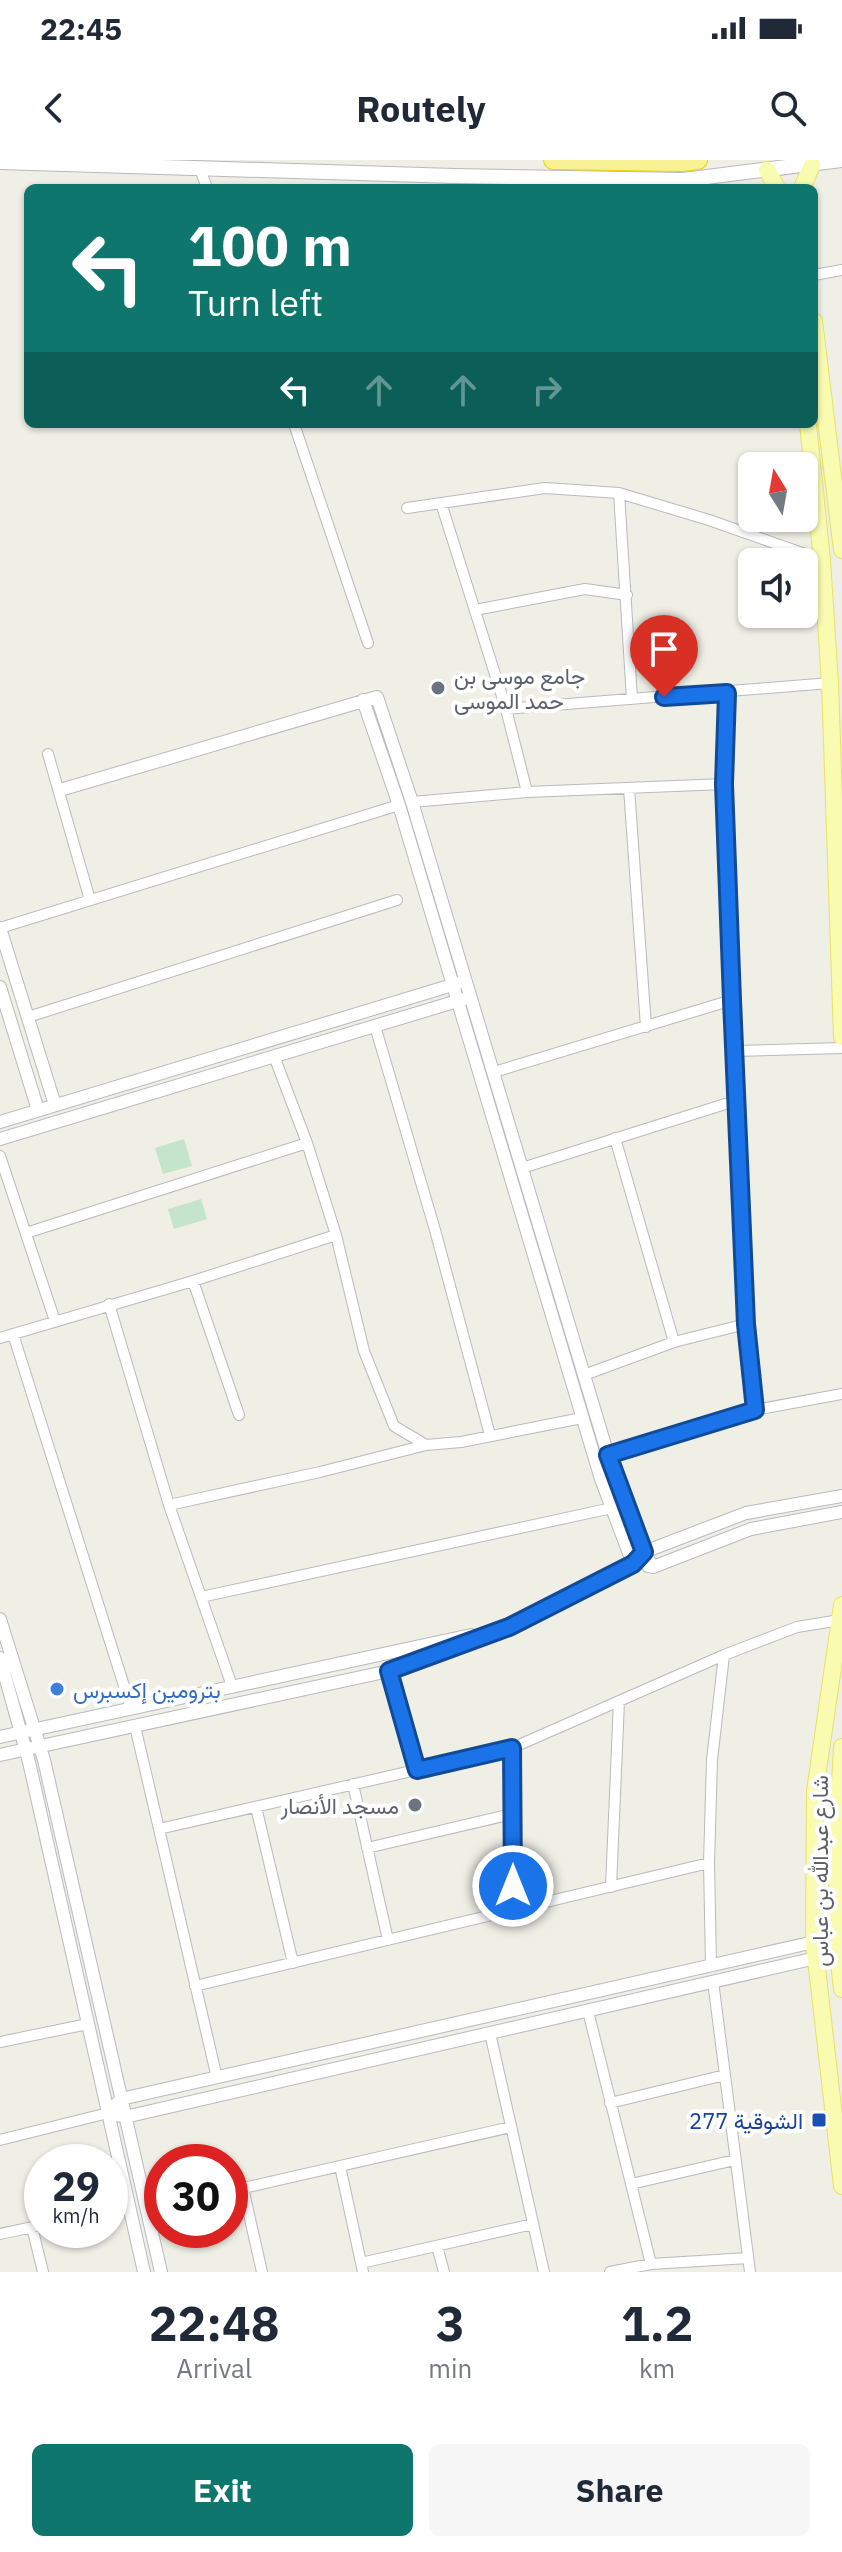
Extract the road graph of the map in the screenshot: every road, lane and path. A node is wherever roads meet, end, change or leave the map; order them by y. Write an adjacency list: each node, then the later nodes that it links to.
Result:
1 (553, 160): 2 (highway)
2 (698, 160)
3 (842, 160): 5 (main road)
4 (0, 162): 6 (main road)
5 (812, 165): 7 (main road); 10 (main road)
6 (200, 169): 7 (main road); 8 (street)
7 (767, 170): 9 (main road)
8 (206, 184)
9 (775, 184)
10 (804, 184)
11 (842, 270): 12 (street)
12 (818, 274)
13 (818, 354): 19 (main road)
14 (295, 428): 23 (street)
15 (808, 428): 20 (main road)
16 (619, 493): 17 (street); 20 (street); 21 (street)
17 (441, 503): 18 (street); 22 (street)
18 (407, 508)
19 (842, 550)
20 (822, 560): 24 (main road)
21 (627, 595): 22 (street); 26 (street)
22 (475, 610): 27 (street)
23 (368, 643)
24 (830, 683): 25 (street); 47 (main road)
25 (727, 693): 26 (street); 29 (street)
26 (632, 699): 27 (street)
27 (506, 709): 32 (street)
28 (48, 754): 31 (street)
29 (724, 784): 30 (street); 41 (street)
30 (629, 788): 32 (street); 45 (street)
31 (60, 790): 33 (street); 34 (street)
32 (527, 792): 33 (street)
33 (405, 803): 34 (street); 37 (street); 38 (street)
34 (90, 900): 36 (street)
35 (397, 900): 43 (street)
36 (0, 928): 43 (street)
37 (466, 981): 38 (street); 40 (street)
38 (452, 985): 42 (street); 53 (street)
39 (0, 987): 46 (street)
40 (471, 996): 42 (street); 51 (street)
41 (732, 1000): 45 (street); 49 (street)
42 (457, 1001): 44 (street); 74 (street)
43 (28, 1017): 53 (street)
44 (375, 1026): 50 (street); 75 (street)
45 (646, 1027): 51 (street)
46 (6, 1028): 54 (street)
47 (842, 1037)
48 (842, 1048): 49 (street)
49 (735, 1051): 52 (street)
50 (274, 1056): 57 (street); 58 (street)
51 (494, 1072): 60 (street)
52 (738, 1100): 56 (street); 66 (street)
53 (55, 1105): 54 (street)
54 (38, 1110): 55 (street)
55 (0, 1122)
56 (615, 1138): 60 (street); 69 (street)
57 (0, 1139)
58 (307, 1143): 61 (street); 62 (street)
59 (0, 1156): 61 (street)
60 (522, 1168): 70 (street)
61 (26, 1233): 65 (street)
62 (336, 1235): 63 (street); 76 (street)
63 (193, 1281): 64 (street); 73 (street)
64 (109, 1304): 65 (street); 79 (street)
65 (55, 1321): 67 (street)
66 (746, 1324): 69 (street); 72 (street)
67 (13, 1334): 68 (street); 94 (street)
68 (0, 1338)
69 (674, 1342): 70 (street)
70 (584, 1375): 77 (street)
71 (842, 1394): 72 (street)
72 (755, 1410): 77 (street)
73 (239, 1415)
74 (582, 1418): 75 (street); 80 (street)
75 (490, 1435): 76 (street)
76 (426, 1445): 79 (street)
77 (608, 1455): 82 (street)
78 (842, 1496): 82 (street)
79 (169, 1505): 85 (street)
80 (612, 1508): 83 (street); 85 (street)
81 (842, 1512): 84 (street)
82 (644, 1552): 83 (street); 84 (street)
83 (633, 1564): 84 (street); 88 (street)
84 (653, 1567)
85 (201, 1597): 92 (street)
86 (841, 1612): 89 (street); 114 (main road, شارع عبدالله بن عباس)
87 (0, 1619): 96 (street)
88 (509, 1627): 91 (street); 92 (street)
89 (724, 1655): 93 (street); 110 (street)
90 (0, 1658): 96 (street)
91 (389, 1671): 95 (street); 103 (street)
92 (232, 1686): 94 (street)
93 (619, 1701): 99 (street); 111 (street)
94 (131, 1708): 96 (street)
95 (135, 1726): 98 (street); 107 (street)
96 (28, 1730): 97 (street); 98 (street); 100 (street)
97 (0, 1737)
98 (39, 1747): 100 (street); 126 (street)
99 (512, 1748): 103 (street); 106 (street)
100 (26, 1750): 102 (street); 121 (street)
101 (842, 1753): 108 (main road, شارع عبدالله بن عباس)
102 (0, 1755)
103 (417, 1770): 104 (street)
104 (353, 1784): 105 (street); 109 (street)
105 (256, 1807): 107 (street); 115 (street)
106 (512, 1814): 109 (street); 112 (street)
107 (159, 1829): 118 (street)
108 (839, 1837): 119 (main road, شارع عبدالله بن عباس)
109 (367, 1848): 113 (street)
110 (709, 1863): 111 (street); 116 (street)
111 (611, 1887): 112 (street)
112 (513, 1910): 113 (street)
113 (388, 1940): 115 (street)
114 (815, 1950): 116 (street); 117 (street); 135 (main road, شارع عبدالله بن عباس)
115 (293, 1963): 118 (street)
116 (711, 1965): 125 (street)
117 (713, 1981): 120 (street); 124 (street)
118 (195, 1986): 125 (street)
119 (842, 1989)
120 (588, 2011): 122 (street); 127 (street)
121 (88, 2024): 123 (street); 128 (street)
122 (490, 2033): 129 (street); 130 (street)
123 (0, 2042)
124 (725, 2075): 127 (street); 132 (street)
125 (217, 2078): 126 (street)
126 (121, 2099): 128 (street); 129 (street)
127 (610, 2103): 134 (street)
128 (108, 2113): 129 (street); 131 (street); 138 (street)
129 (125, 2117): 137 (street)
130 (511, 2127): 133 (street); 140 (street)
131 (0, 2140)
132 (735, 2160): 134 (street); 146 (street)
133 (340, 2166): 136 (street); 148 (street)
134 (631, 2184): 147 (street)
135 (842, 2186)
136 (248, 2187)
137 (144, 2197)
138 (129, 2204): 150 (street)
139 (248, 2210): 152 (street)
140 (533, 2224): 143 (street); 154 (street)
141 (24, 2229): 142 (street)
142 (0, 2234)
143 (437, 2246): 148 (street); 153 (street)
144 (40, 2248): 149 (street)
145 (156, 2248): 151 (street)
146 (748, 2258): 147 (street); 156 (street)
147 (651, 2264): 155 (street)
148 (362, 2268)
149 (43, 2272)
150 (144, 2272)
151 (161, 2272)
152 (262, 2272)
153 (444, 2272)
154 (544, 2272)
155 (610, 2272)
156 (750, 2272)

